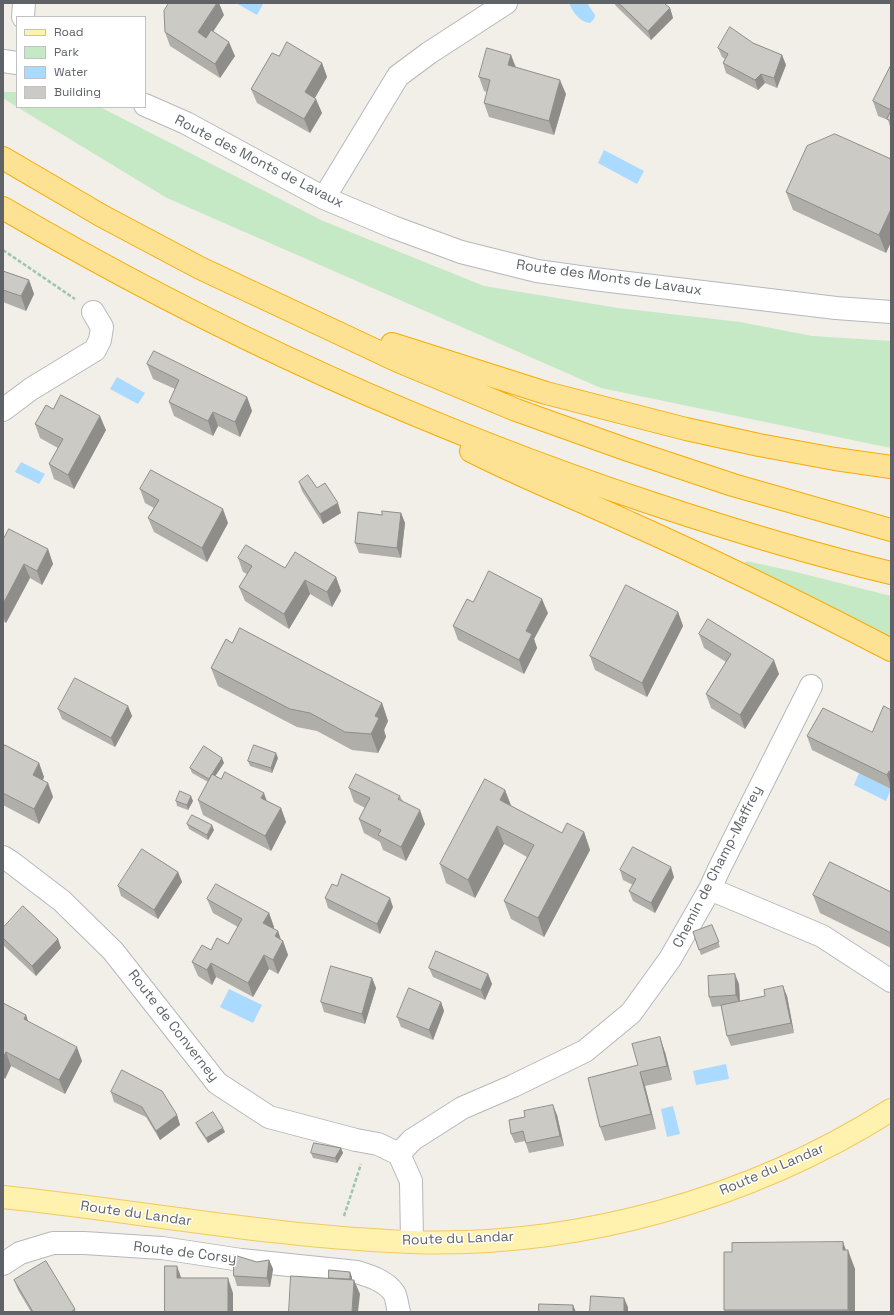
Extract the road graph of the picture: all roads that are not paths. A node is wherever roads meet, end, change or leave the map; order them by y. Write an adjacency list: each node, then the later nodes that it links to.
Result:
1 (24, 3): 3 (street)
2 (506, 3): 8 (street)
3 (23, 16)
4 (3, 61): 5 (street)
5 (16, 63)
6 (146, 105): 8 (street, Route des Monts de Lavaux)
7 (3, 158): 10 (highway)
8 (324, 198): 12 (street, Route des Monts de Lavaux)
9 (3, 208): 13 (highway)
10 (288, 310): 15 (highway); 16 (highway)
11 (93, 312): 14 (street)
12 (891, 312)
13 (305, 366): 17 (highway); 18 (highway)
14 (3, 410)
15 (891, 467)
16 (891, 530)
17 (891, 573)
18 (891, 650)
19 (810, 686): 21 (street, Chemin de Champ-Maffrey)
20 (3, 857): 24 (street, Route de Converney)
21 (710, 889): 22 (street); 24 (street, Chemin de Champ-Maffrey)
22 (891, 981)
23 (891, 1110): 26 (main road, Route du Landar)
24 (399, 1154): 26 (street)
25 (3, 1197): 26 (main road, Route du Landar)
26 (412, 1242)
27 (3, 1264): 28 (street, Route de Corsy)
28 (399, 1312)

